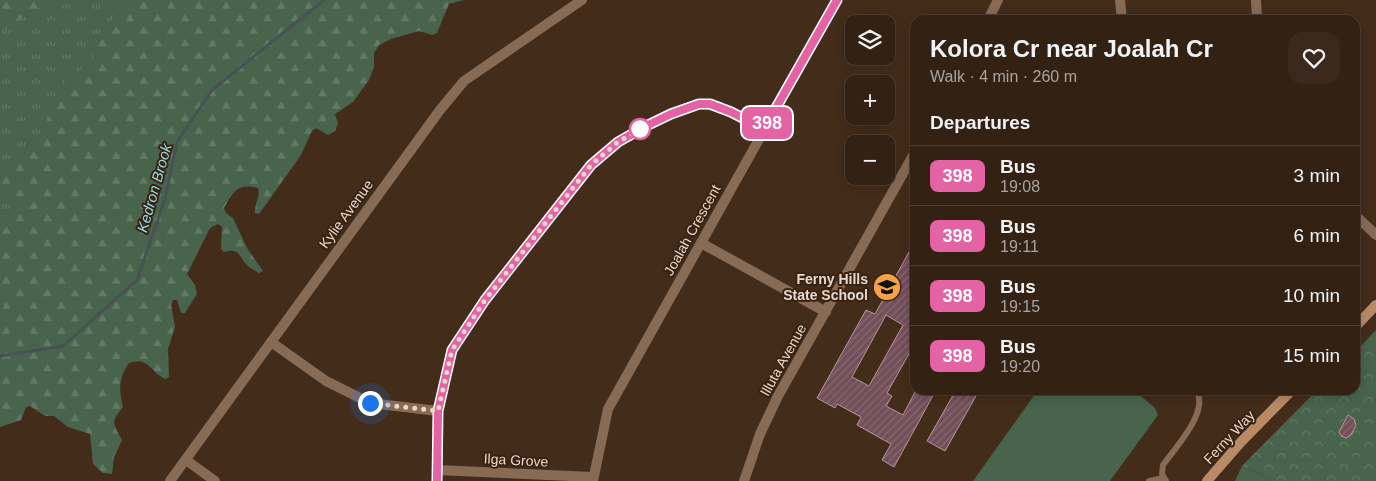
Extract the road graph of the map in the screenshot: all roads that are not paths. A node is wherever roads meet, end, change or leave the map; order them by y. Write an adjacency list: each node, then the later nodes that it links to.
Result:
1 (582, 0): 17 (street, Kylie Avenue)
2 (837, 0): 9 (street, Joalah Crescent)
3 (998, 0): 6 (street)
4 (1120, 0): 7 (street)
5 (1256, 0): 8 (street)
6 (990, 15)
7 (1122, 15)
8 (1257, 15)
9 (764, 129): 13 (street, Joalah Crescent); 20 (street)
10 (910, 161): 15 (street, Illuta Avenue)
11 (1360, 220): 12 (street)
12 (1376, 235)
13 (701, 243): 15 (street); 23 (street, Joalah Crescent)
14 (1376, 305): 16 (street)
15 (826, 312): 26 (street, Illuta Avenue)
16 (1360, 321)
17 (272, 342): 20 (street); 21 (street, Kylie Avenue)
18 (1198, 395): 28 (lane)
19 (1287, 395): 29 (street, Ferny Way)
20 (438, 411): 22 (street)
21 (186, 460): 24 (street, Kylie Avenue); 25 (street)
22 (437, 476): 23 (street, Ilga Grove)
23 (593, 479)
24 (170, 481)
25 (215, 481)
26 (744, 481)
27 (1149, 481): 28 (lane)
28 (1165, 481)
29 (1207, 481)

